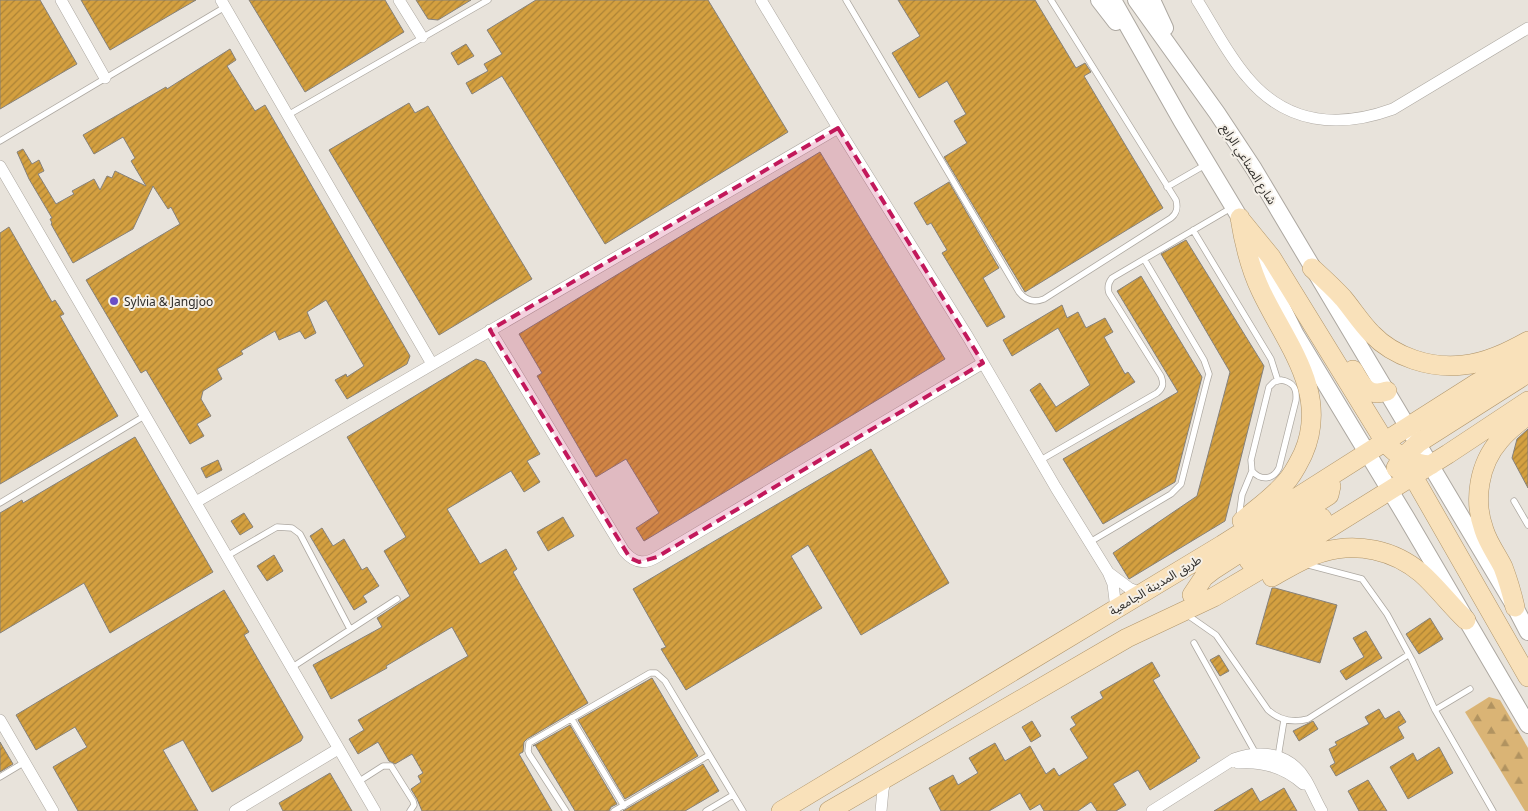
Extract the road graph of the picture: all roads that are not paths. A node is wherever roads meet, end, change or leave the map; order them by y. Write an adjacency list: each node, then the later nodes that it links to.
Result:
1 (61, 0): 17 (street)
2 (399, 0): 14 (street)
3 (488, 0): 14 (lane)
4 (762, 0): 19 (street)
5 (846, 0): 23 (lane)
6 (1051, 0): 23 (lane)
7 (1099, 0): 16 (main road)
8 (1113, 0): 16 (main road)
9 (1136, 0): 15 (main road, شارع الصناعي الرابع)
10 (1152, 0): 15 (main road)
11 (1197, 0): 13 (street)
12 (223, 4): 17 (lane); 18 (street)
13 (1528, 28)
14 (422, 37): 18 (lane)
15 (1178, 60): 28 (main road, شارع الصناعي الرابع)
16 (1148, 62): 21 (main road)
17 (105, 78): 20 (lane)
18 (288, 115): 33 (street)
19 (838, 128): 29 (street); 32 (street)
20 (0, 141)
21 (1207, 164): 23 (lane); 24 (main road)
22 (0, 166): 39 (street)
23 (1167, 187)
24 (1236, 212): 25 (lane); 26 (main road); 42 (main road); 51 (main road)
25 (1193, 230): 27 (lane); 35 (lane)
26 (1259, 240): 36 (main road); 41 (main road)
27 (1144, 259): 43 (lane); 53 (lane)
28 (1312, 268): 30 (main road); 36 (main road, شارع الصناعي الرابع)
29 (490, 330): 32 (street); 33 (street)
30 (1528, 341)
31 (1528, 355): 40 (main road, طريق المدينة الجامعية)
32 (983, 363): 43 (street)
33 (432, 364): 49 (street)
34 (1528, 373): 45 (main road)
35 (1278, 381): 46 (lane); 46 (lane)
36 (1387, 391): 40 (main road, شارع الصناعي الرابع)
37 (1528, 402): 44 (main road)
38 (1528, 414): 62 (main road)
39 (146, 416): 49 (street); 50 (lane)
40 (1408, 427): 41 (main road, طريق المدينة الجامعية); 45 (main road)
41 (1384, 442): 42 (main road, طريق المدينة الجامعية); 45 (main road)
42 (1367, 454): 45 (main road); 47 (main road, طريق المدينة الجامعية)
43 (1040, 461): 53 (street)
44 (1431, 465): 45 (main road); 62 (main road)
45 (1402, 466): 59 (main road); 60 (main road); 65 (main road); 71 (main road)
46 (1252, 471): 51 (lane)
47 (1326, 480): 54 (main road, طريق المدينة الجامعية); 59 (main road)
48 (1514, 501): 52 (lane)
49 (196, 502): 55 (street)
50 (0, 504)
51 (1238, 524): 54 (main road)
52 (1528, 525)
53 (1090, 542): 57 (street)
54 (1222, 545): 58 (main road, طريق المدينة الجامعية)
55 (227, 556): 66 (lane); 70 (street)
56 (1298, 563): 60 (main road); 65 (main road); 69 (lane)
57 (1108, 572): 58 (street); 63 (street)
58 (1141, 593): 63 (main road, طريق المدينة الجامعية)
59 (1192, 595): 64 (main road)
60 (1214, 597): 64 (main road)
61 (397, 599): 66 (lane)
62 (1515, 607): 67 (main road)
63 (1116, 609): 99 (main road, طريق المدينة الجامعية)
64 (1177, 614): 76 (lane); 85 (main road)
65 (1466, 620): 77 (main road)
66 (350, 629): 70 (lane)
67 (1528, 632)
68 (1194, 643): 79 (lane)
69 (1408, 654): 73 (lane); 76 (lane)
70 (291, 668): 78 (street)
71 (1528, 677)
72 (1470, 689): 73 (lane)
73 (1435, 710): 103 (lane)
74 (571, 718): 80 (lane); 89 (lane); 95 (lane)
75 (0, 720): 82 (street)
76 (1284, 720): 81 (lane)
77 (1528, 725)
78 (338, 749): 86 (street); 92 (street)
79 (1256, 754): 81 (street); 83 (street)
80 (709, 755): 87 (lane); 89 (lane)
81 (1278, 757): 88 (street)
82 (25, 762): 84 (lane); 91 (street)
83 (1226, 765): 88 (street); 101 (street)
84 (0, 777)
85 (886, 777): 90 (main road); 100 (street)
86 (358, 782): 93 (street); 94 (lane)
87 (733, 795): 97 (lane); 98 (lane)
88 (1314, 797): 102 (street)
89 (624, 806): 96 (lane)
90 (837, 810)
91 (53, 811)
92 (235, 811)
93 (375, 811)
94 (410, 811)
95 (566, 811)
96 (614, 811)
97 (706, 811)
98 (743, 811)
99 (781, 811)
100 (882, 811)
101 (1152, 811)
102 (1322, 811)
103 (1493, 811)

